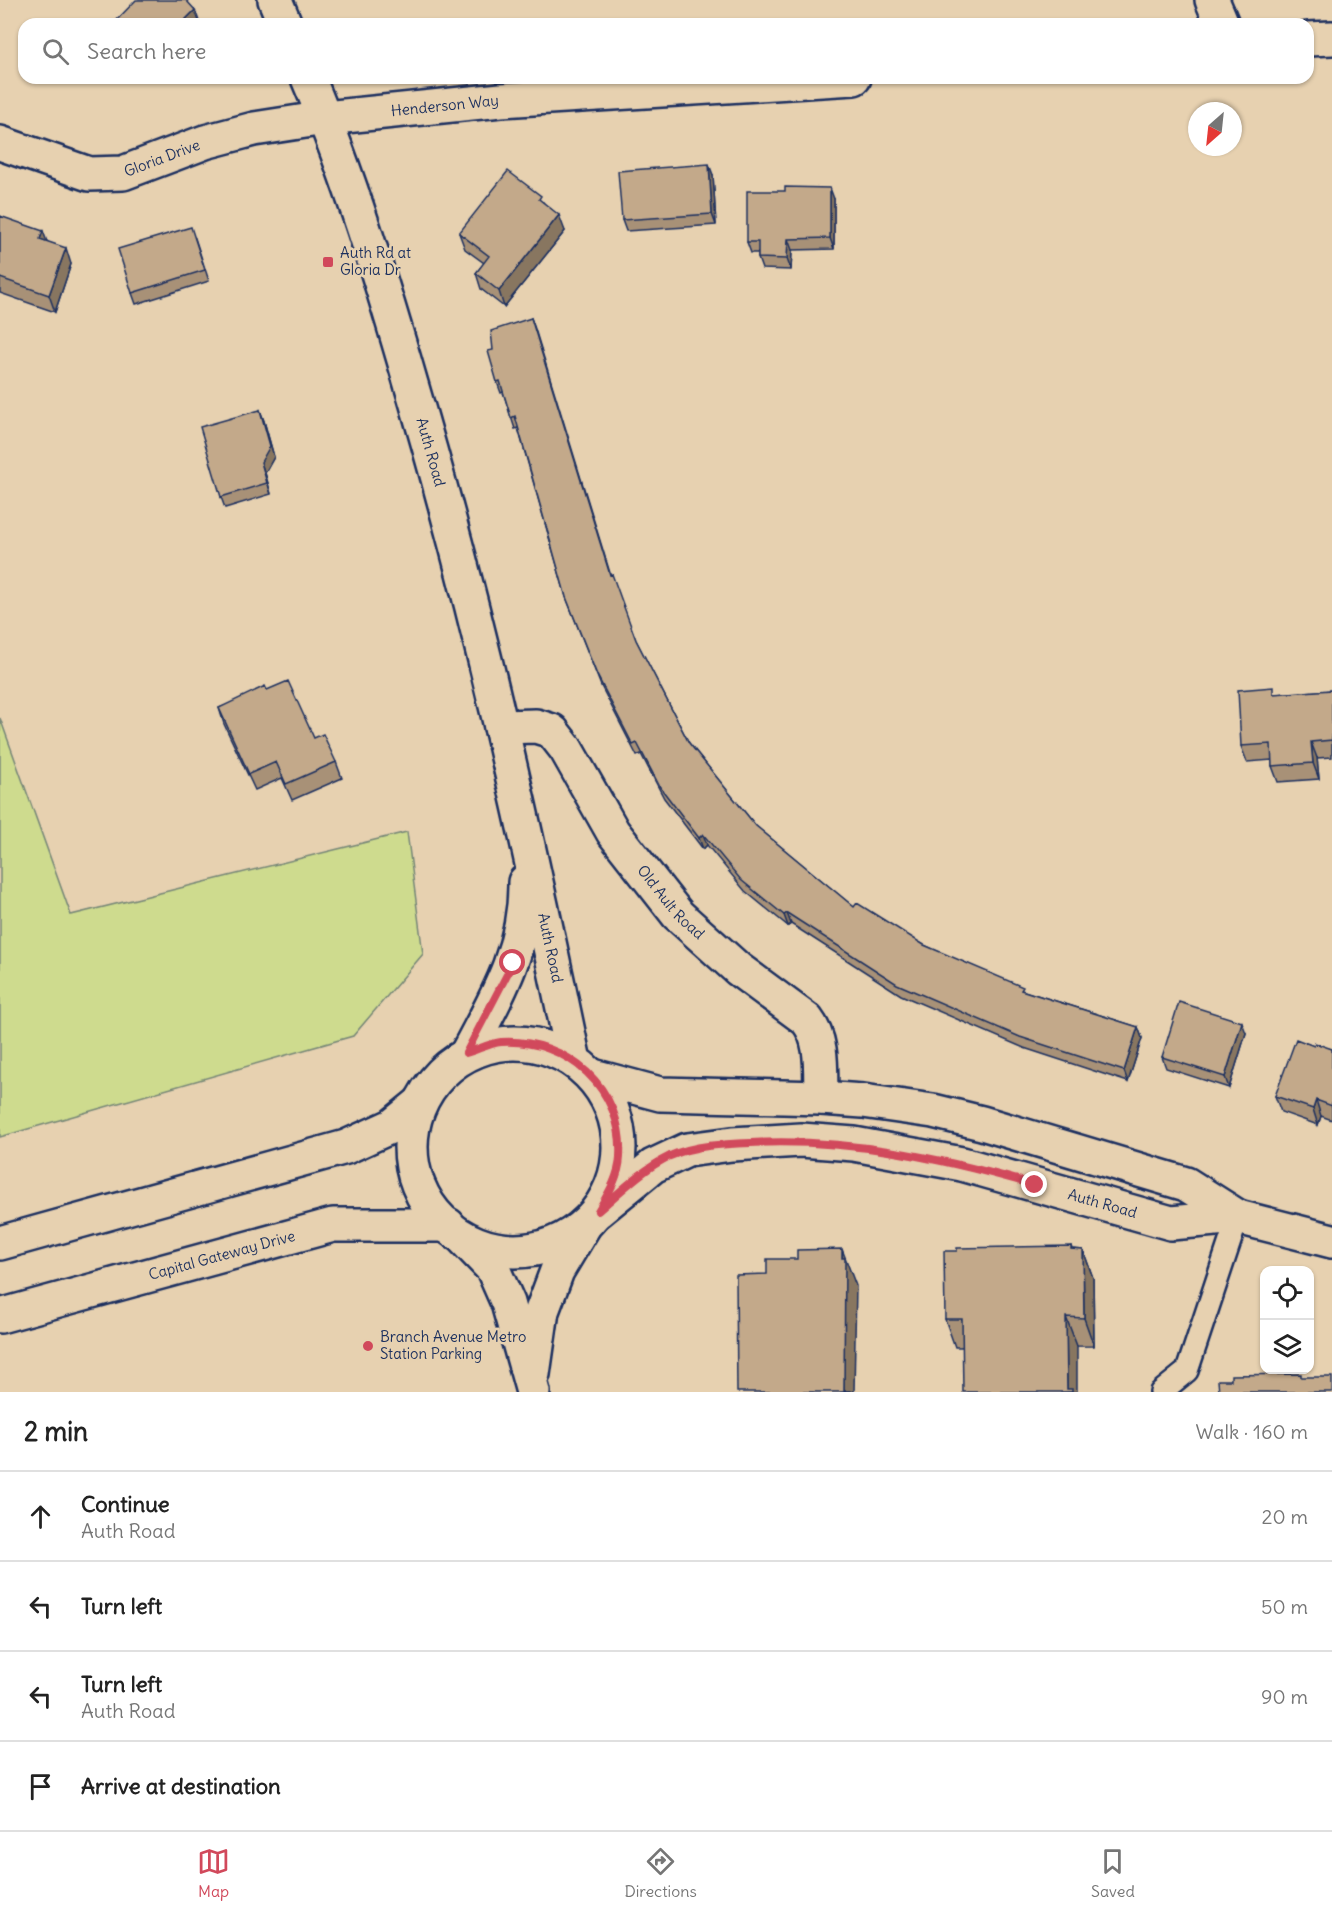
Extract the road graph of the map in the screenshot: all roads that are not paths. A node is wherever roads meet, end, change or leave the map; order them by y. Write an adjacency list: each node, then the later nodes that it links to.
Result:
1 (275, 0): 3 (main road)
2 (1212, 0): 4 (main road)
3 (282, 18)
4 (1220, 18)
5 (1332, 38): 6 (main road)
6 (1314, 39)
7 (311, 84): 9 (main road, Auth Road)
8 (758, 84): 9 (main road, Henderson Way)
9 (325, 118): 10 (main road, Gloria Drive); 11 (main road, Auth Road)
10 (0, 143)
11 (501, 727): 12 (main road, Auth Road); 15 (main road, Old Ault Road)
12 (524, 835): 13 (main road, Auth Road); 14 (main road, Auth Road)
13 (466, 1053): 14 (main road); 16 (main road)
14 (584, 1069): 15 (main road, Auth Road); 18 (main road)
15 (821, 1098): 17 (main road, Auth Road)
16 (419, 1104): 19 (main road); 21 (main road)
17 (1238, 1217): 18 (main road, Auth Road); 20 (main road, Auth Road); 23 (lane)
18 (591, 1219): 19 (main road); 24 (main road)
19 (456, 1232): 22 (main road, Capital Gateway Drive); 24 (main road)
20 (1332, 1241)
21 (0, 1243)
22 (0, 1316)
23 (1187, 1371): 25 (lane); 26 (lane)
24 (532, 1388)
25 (1161, 1392)
26 (1186, 1392)

